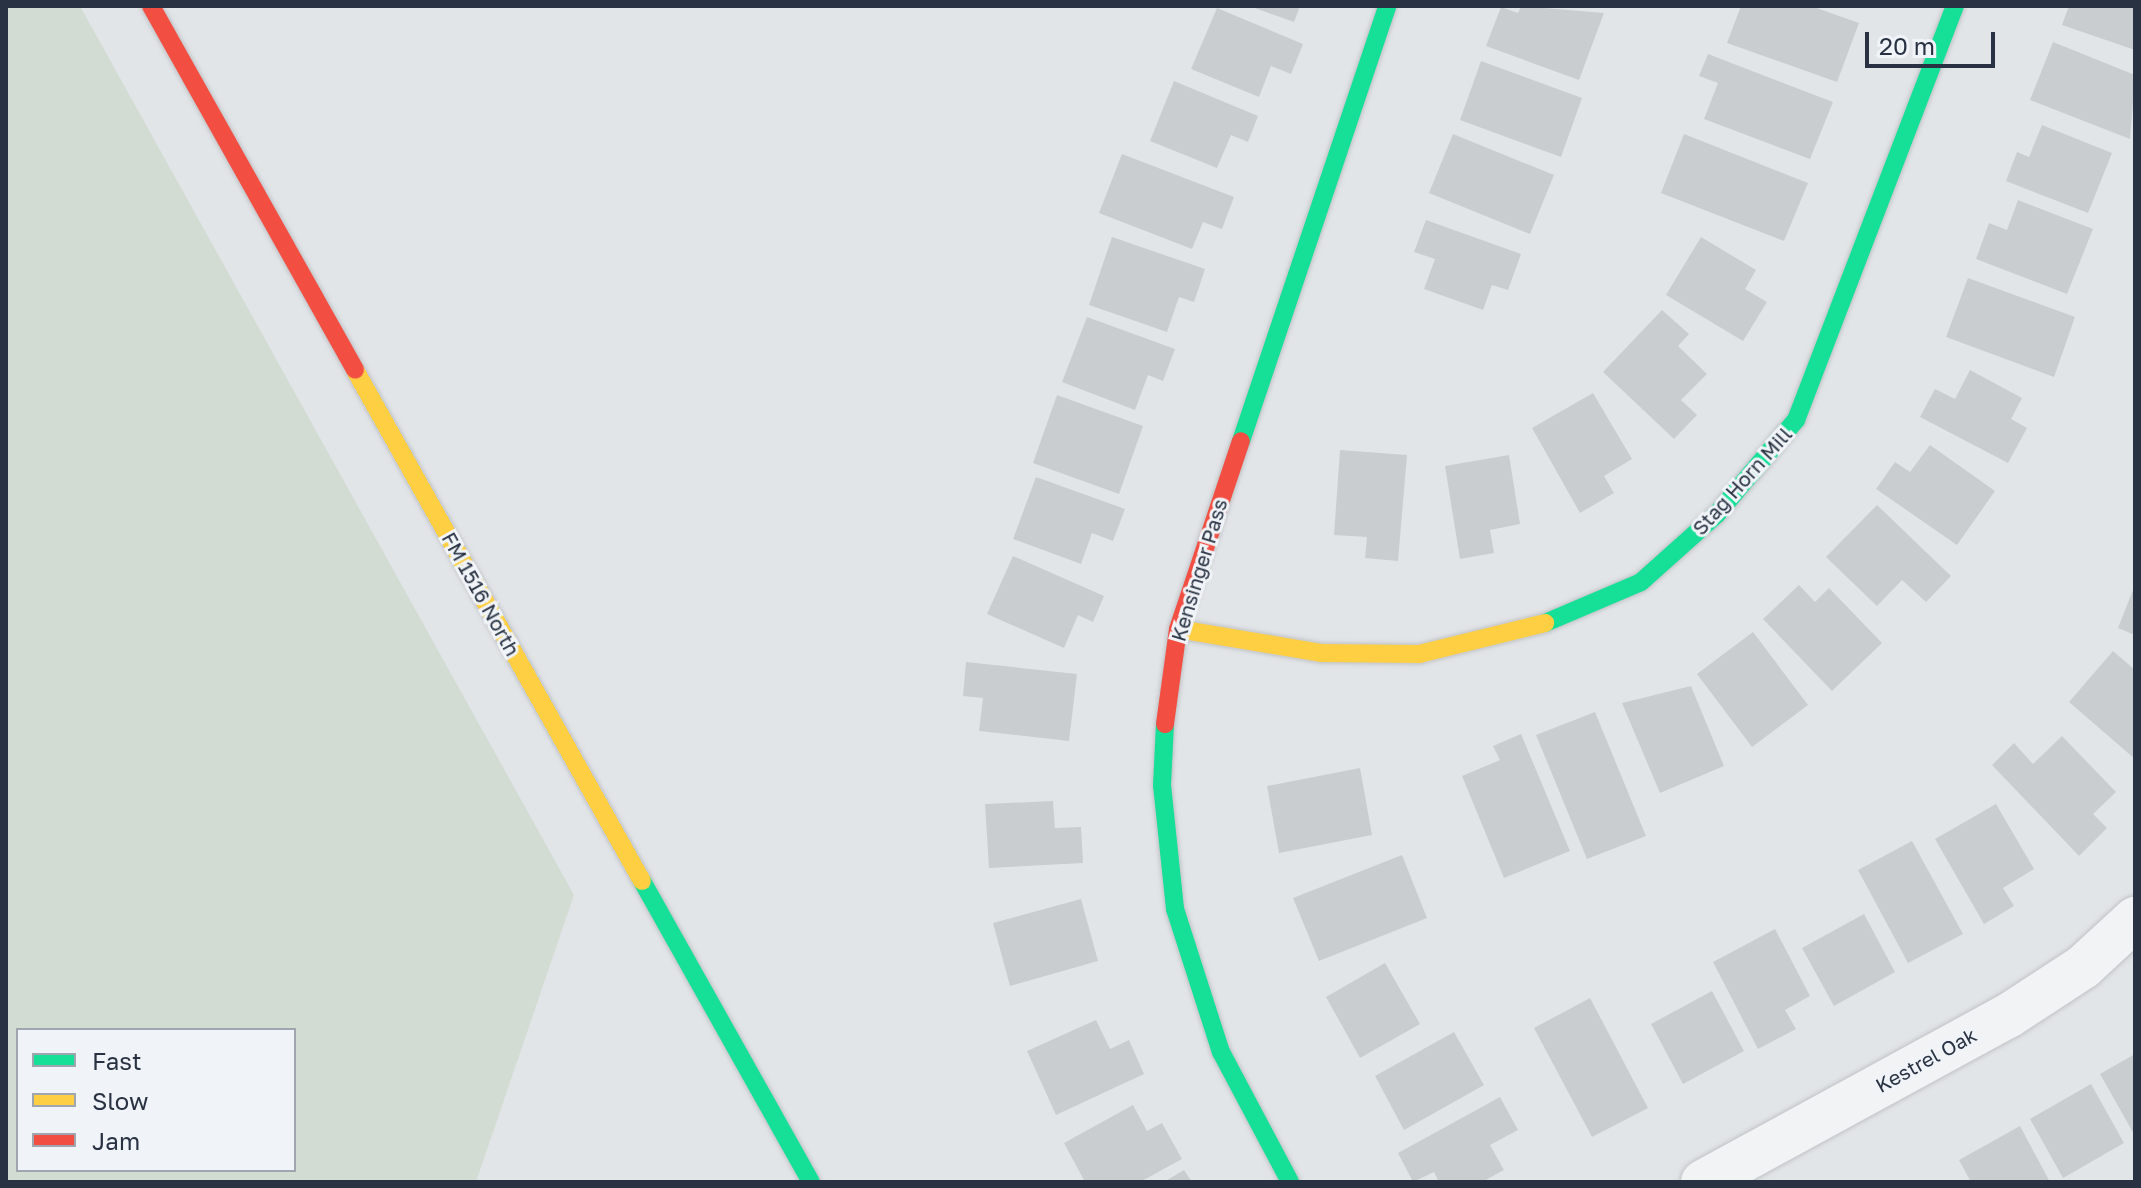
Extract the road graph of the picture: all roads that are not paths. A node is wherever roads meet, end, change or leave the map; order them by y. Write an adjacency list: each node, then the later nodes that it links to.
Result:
1 (151, 6): 6 (street, FM 1516 North)
2 (1387, 6): 4 (street, Kensinger Pass)
3 (1955, 6): 4 (street, Stag Horn Mill)
4 (1178, 629): 7 (street, Kensinger Pass)
5 (2135, 919): 8 (street, Kestrel Oak)
6 (811, 1182)
7 (1290, 1182)
8 (1703, 1182)

